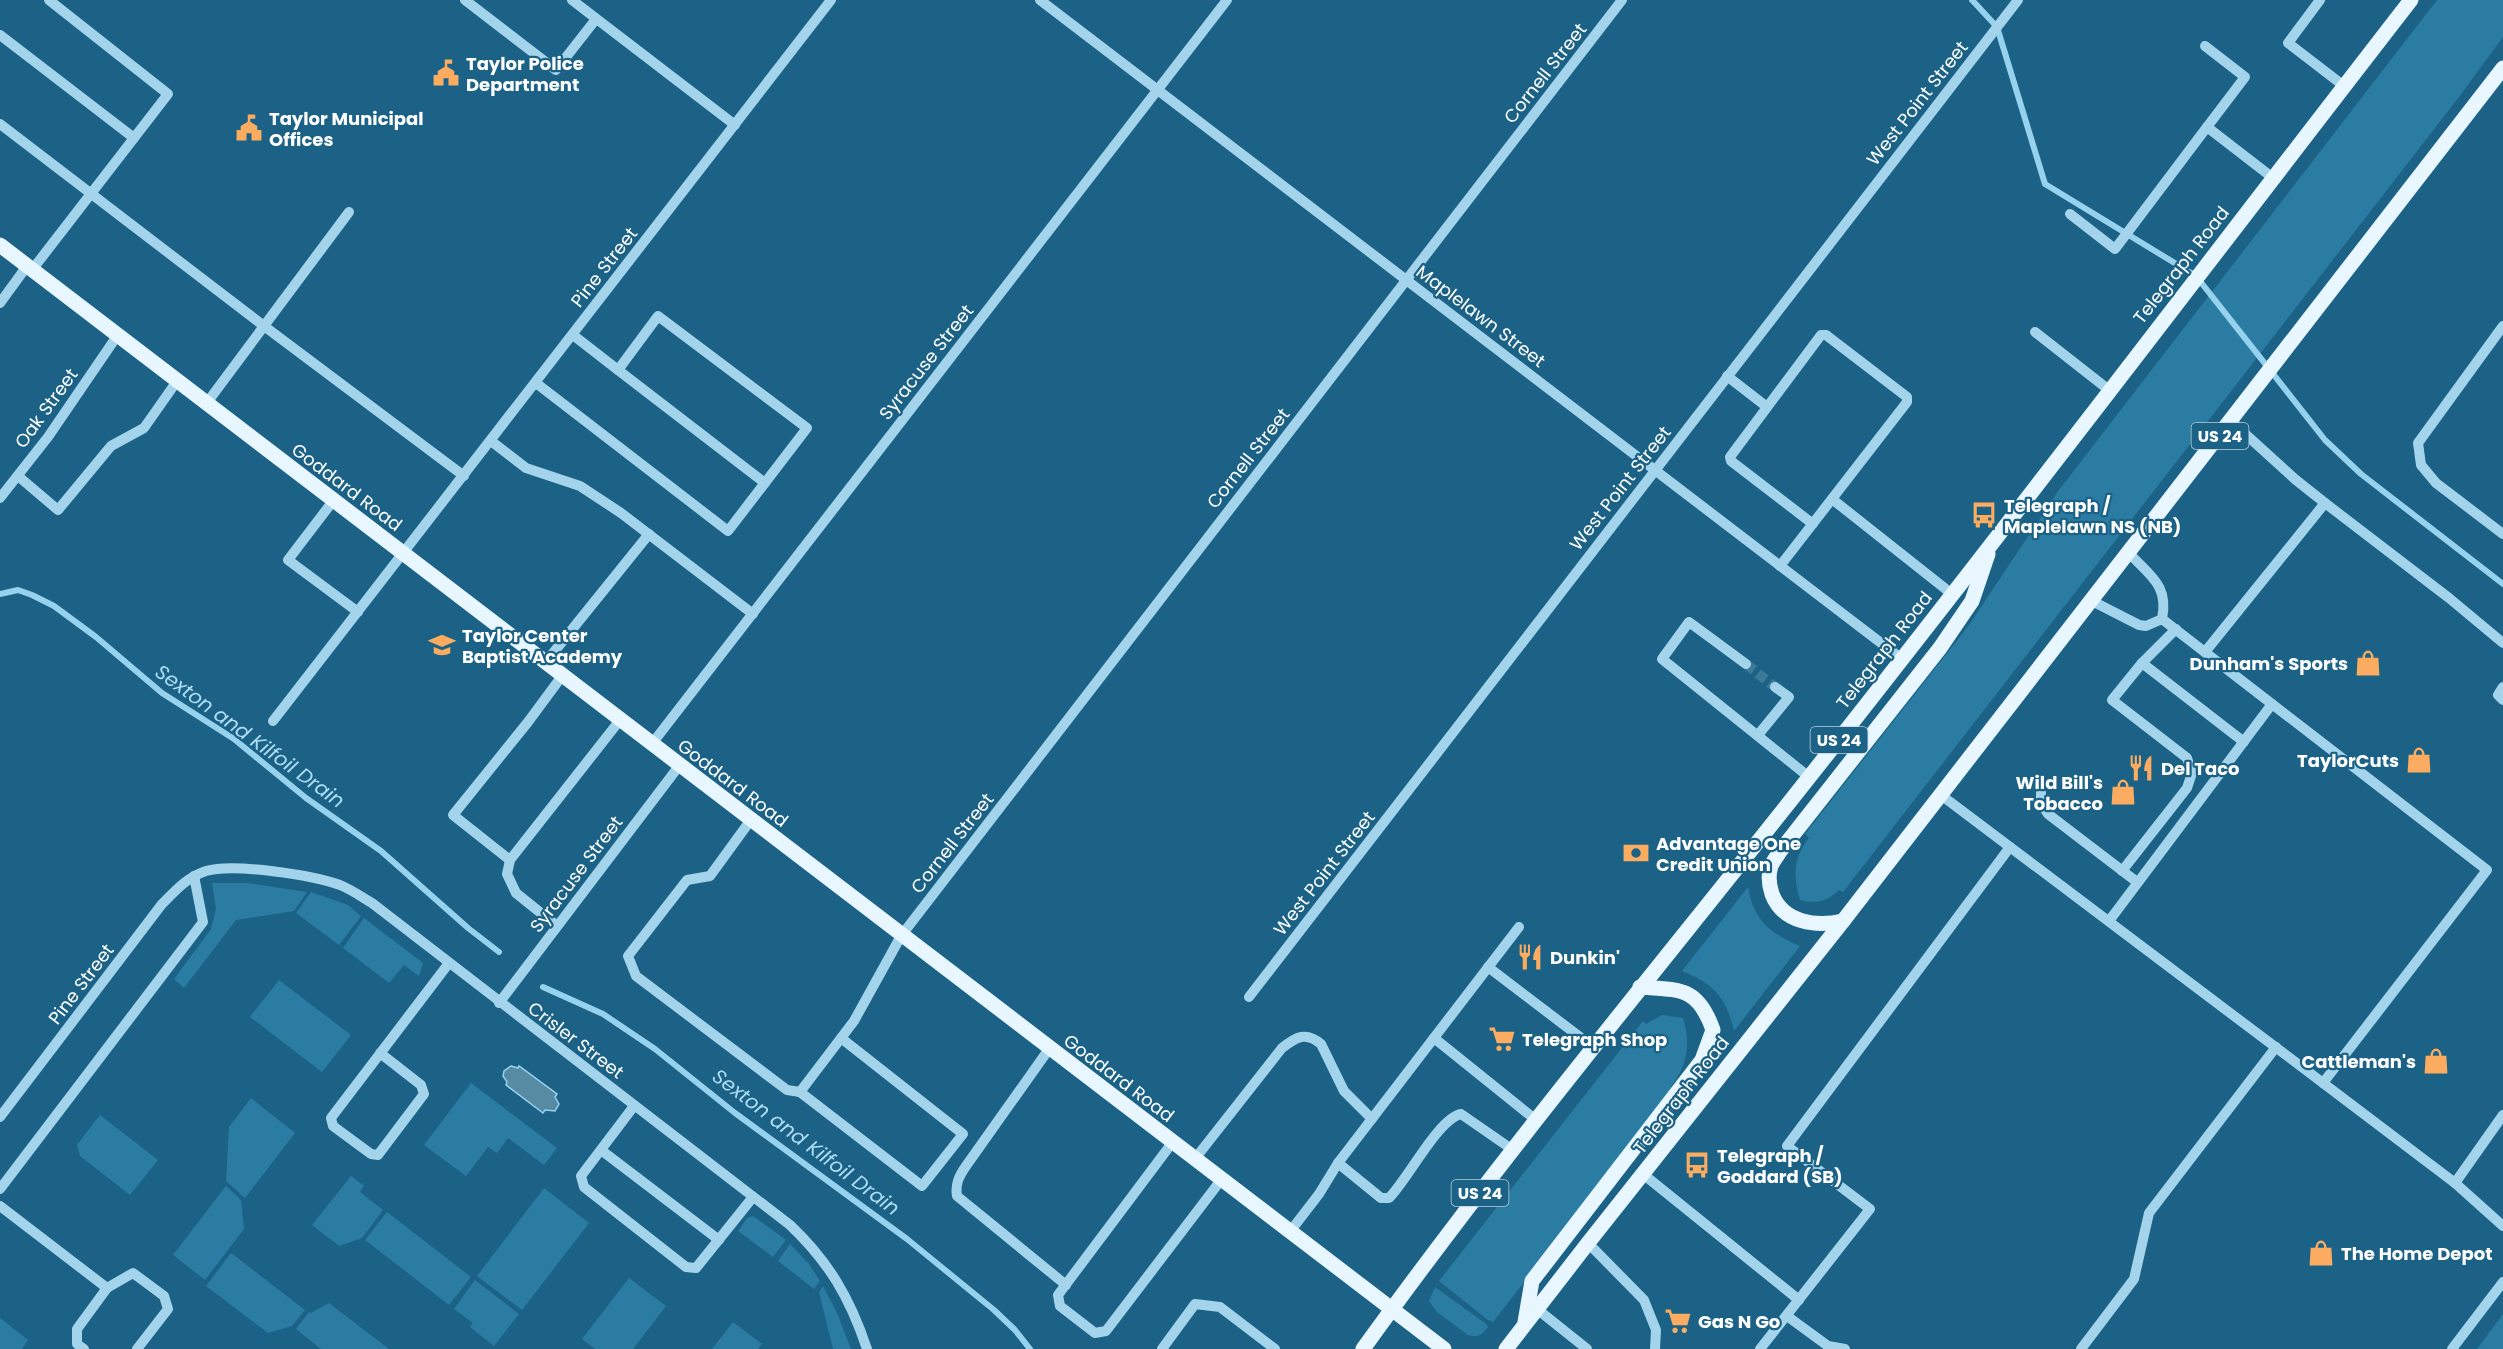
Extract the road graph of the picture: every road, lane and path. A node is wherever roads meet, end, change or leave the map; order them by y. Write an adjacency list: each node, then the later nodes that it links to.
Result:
1 (49, 0): 20 (street)
2 (465, 0): 11 (street)
3 (572, 0): 11 (street)
4 (831, 0): 18 (street, Pine Street)
5 (1040, 0): 16 (street, Maplelawn Street)
6 (1227, 0): 16 (street, Syracuse Street)
7 (1622, 0): 27 (street, Cornell Street)
8 (2018, 0): 35 (street, West Point Street)
9 (2320, 0): 15 (street)
10 (2407, 1): 15 (main road, Telegraph Road / US 24)
11 (596, 19): 18 (street)
12 (0, 35): 20 (street)
13 (2205, 46): 19 (street)
14 (2502, 73): 41 (main road, Telegraph Road / US 24)
15 (2344, 86): 21 (main road, Telegraph Road / US 24)
16 (1157, 90): 27 (street, Maplelawn Street); 61 (street, Syracuse Street)
17 (0, 124): 22 (street)
18 (735, 125): 32 (street, Pine Street)
19 (2207, 127): 21 (street); 24 (street)
20 (134, 138): 22 (street)
21 (2273, 178): 38 (main road, Telegraph Road / US 24)
22 (91, 194): 26 (street); 29 (street)
23 (349, 212): 29 (street)
24 (2070, 214)
25 (0, 245): 26 (main road, Goddard Road)
26 (30, 268): 28 (street); 33 (main road, Goddard Road)
27 (1406, 280): 43 (street, Maplelawn Street); 94 (street, Cornell Street)
28 (0, 303)
29 (264, 326): 39 (street); 45 (street)
30 (2503, 326): 53 (street)
31 (2035, 332): 38 (street)
32 (573, 335): 34 (street); 37 (street, Pine Street)
33 (117, 336): 36 (main road, Goddard Road); 44 (street, Oak Street)
34 (618, 370): 46 (street); 46 (street)
35 (1727, 376): 40 (street); 43 (street, West Point Street)
36 (177, 381): 39 (main road, Goddard Road); 44 (street)
37 (536, 383): 42 (street, Pine Street); 46 (street)
38 (2109, 390): 54 (main road, Telegraph Road / US 24)
39 (206, 404): 49 (main road, Goddard Road)
40 (1767, 407): 48 (street); 51 (street)
41 (2231, 421): 50 (street); 55 (main road, Telegraph Road / US 24)
42 (491, 441): 45 (street, Pine Street); 52 (street)
43 (1655, 470): 57 (street, Maplelawn Street); 98 (street, West Point Street)
44 (18, 476): 47 (street, Oak Street)
45 (464, 476): 56 (street, Pine Street)
46 (765, 483)
47 (0, 498)
48 (1832, 498): 51 (street); 58 (street)
49 (333, 501): 56 (main road, Goddard Road); 60 (street)
50 (2325, 503): 64 (street); 65 (street)
51 (1813, 524): 57 (street)
52 (649, 534): 61 (street); 67 (street)
53 (2503, 534)
54 (1991, 543): 58 (main road, Telegraph Road / US 24); 90 (main road)
55 (2129, 553): 59 (main road, Telegraph Road / US 24); 62 (street)
56 (404, 555): 60 (street, Pine Street); 67 (main road, Goddard Road)
57 (1780, 566): 66 (street, Maplelawn Street)
58 (1952, 594): 66 (main road, Telegraph Road / US 24)
59 (2092, 601): 62 (street); 83 (main road, Telegraph Road / US 24)
60 (358, 612): 76 (street, Pine Street)
61 (753, 614): 79 (street, Syracuse Street)
62 (2162, 619): 63 (street)
63 (2176, 629): 65 (street); 68 (street)
64 (2503, 643)
65 (2205, 652): 74 (street)
66 (1902, 659): 81 (main road, Telegraph Road / US 24)
67 (545, 663): 70 (main road, Goddard Road)
68 (2142, 663): 78 (street); 87 (street)
69 (1746, 664): 77 (street)
70 (562, 676): 75 (main road, Goddard Road); 86 (street)
71 (1775, 687): 77 (street)
72 (2503, 687): 73 (street)
73 (2503, 699)
74 (2272, 704): 78 (street); 106 (street)
75 (620, 720): 79 (main road, Goddard Road); 86 (street)
76 (273, 721)
77 (1758, 735): 81 (street)
78 (2244, 742): 89 (street)
79 (651, 745): 80 (main road, Goddard Road)
80 (679, 766): 84 (main road, Goddard Road); 92 (street, Syracuse Street)
81 (1809, 777): 97 (main road, Telegraph Road / US 24)
82 (2041, 793): 87 (street)
83 (1941, 795): 85 (street); 90 (main road, Telegraph Road / US 24)
84 (750, 820): 94 (main road, Goddard Road); 107 (street)
85 (2010, 847): 91 (street); 131 (street)
86 (510, 860): 92 (street)
87 (2122, 871): 89 (street)
88 (194, 876): 95 (street, Crisler Street); 110 (street, Pine Street); 121 (street)
89 (2138, 882): 91 (street)
90 (1843, 921): 118 (main road, Telegraph Road / US 24)
91 (2109, 921): 103 (street)
92 (557, 926): 99 (street, Syracuse Street)
93 (1519, 927): 96 (street)
94 (901, 936): 100 (street, Cornell Street); 104 (main road, Goddard Road)
95 (449, 963): 99 (street, Crisler Street); 105 (street)
96 (1488, 967): 101 (street); 102 (street)
97 (1640, 987): 102 (main road, Telegraph Road / US 24); 135 (main road)
98 (1249, 997)
99 (499, 1003): 108 (street, Crisler Street)
100 (842, 1038): 107 (street, Cornell Street); 107 (street)
101 (1434, 1038): 111 (street); 112 (street)
102 (1593, 1047): 112 (main road, Telegraph Road / US 24)
103 (2276, 1047): 106 (street); 149 (street)
104 (1049, 1049): 113 (main road, Goddard Road); 129 (street)
105 (380, 1053): 105 (street)
106 (2323, 1083): 120 (street)
107 (800, 1092)
108 (634, 1106): 114 (street); 122 (street, Crisler Street)
109 (2503, 1114): 120 (street)
110 (0, 1117)
111 (1372, 1119): 116 (street); 117 (street)
112 (1536, 1120): 115 (main road, Telegraph Road / US 24)
113 (1172, 1143): 116 (main road, Goddard Road); 129 (street)
114 (601, 1150): 126 (street); 126 (street)
115 (1513, 1150): 117 (street); 133 (main road, Telegraph Road / US 24)
116 (1194, 1160): 119 (main road, Goddard Road)
117 (1338, 1163): 125 (street)
118 (1643, 1174): 127 (main road, Telegraph Road / US 24); 131 (street)
119 (1221, 1180): 125 (main road, Goddard Road); 129 (street)
120 (2455, 1183): 124 (street)
121 (0, 1189)
122 (753, 1197): 126 (street); 139 (street, Crisler Street)
123 (0, 1206): 130 (street)
124 (2503, 1226)
125 (1289, 1233): 133 (main road, Goddard Road)
126 (719, 1240)
127 (1588, 1243): 132 (main road, Telegraph Road / US 24); 146 (street)
128 (2503, 1282): 150 (street)
129 (1066, 1285)
130 (107, 1288): 137 (street); 138 (street)
131 (1799, 1300): 134 (street)
132 (1537, 1309): 135 (main road, Telegraph Road / US 24); 145 (street)
133 (1391, 1311): 142 (main road, Telegraph Road / US 24); 143 (main road, Goddard Road)
134 (1787, 1316): 136 (street); 147 (street)
135 (1525, 1325): 144 (main road, Telegraph Road / US 24)
136 (1827, 1347): 148 (street)
137 (84, 1349)
138 (137, 1349)
139 (867, 1349)
140 (1162, 1349): 141 (street)
141 (1275, 1349)
142 (1364, 1349)
143 (1444, 1349)
144 (1506, 1349)
145 (1587, 1349)
146 (1655, 1349)
147 (1760, 1349)
148 (1845, 1349)
149 (2081, 1349)
150 (2452, 1349)

